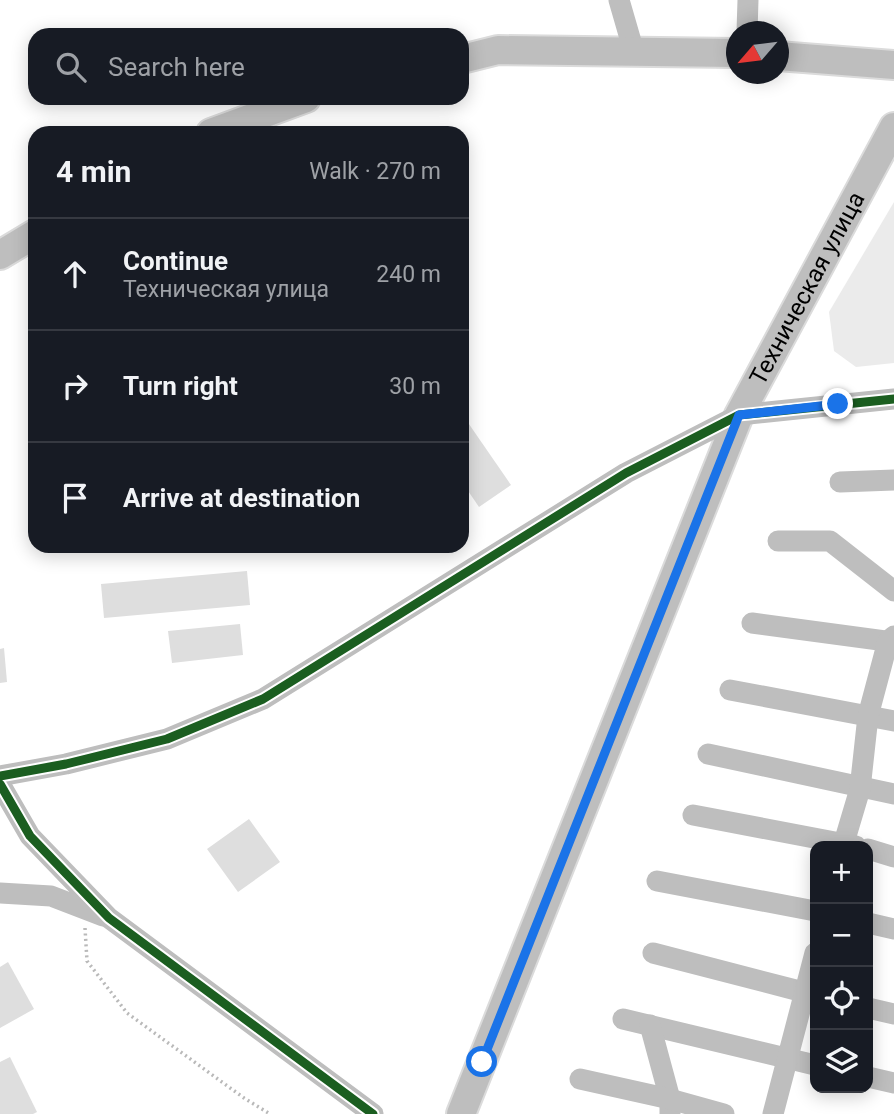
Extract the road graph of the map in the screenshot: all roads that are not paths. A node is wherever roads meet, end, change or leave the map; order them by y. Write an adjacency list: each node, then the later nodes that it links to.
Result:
1 (619, 0): 4 (street)
2 (748, 0): 3 (street)
3 (747, 21)
4 (634, 52): 5 (main road); 6 (main road)
5 (726, 53)
6 (469, 57)
7 (789, 57): 8 (main road)
8 (894, 65)
9 (287, 105): 10 (main road)
10 (230, 126)
11 (894, 127): 15 (main road, Техническая улица)
12 (28, 238): 13 (main road)
13 (0, 256)
14 (894, 399): 15 (street)
15 (739, 415): 26 (street); 54 (main road, Техническая улица)
16 (894, 480): 17 (street)
17 (840, 482)
18 (778, 541): 19 (street)
19 (894, 591)
20 (752, 623): 21 (street)
21 (892, 640): 23 (street)
22 (730, 690): 23 (street)
23 (868, 716): 24 (street); 28 (street)
24 (894, 721)
25 (708, 754): 28 (street)
26 (0, 776)
27 (0, 784): 38 (street)
28 (860, 789): 29 (street); 32 (street)
29 (894, 794)
30 (693, 815): 31 (street)
31 (826, 841)
32 (848, 841)
33 (873, 851): 34 (street)
34 (894, 857)
35 (657, 881): 37 (street)
36 (0, 893): 38 (street)
37 (810, 910)
38 (109, 918): 53 (street)
39 (873, 924): 40 (street)
40 (894, 929)
41 (653, 953): 42 (street)
42 (810, 994): 47 (street)
43 (873, 1009): 44 (street)
44 (894, 1014)
45 (623, 1019): 46 (street)
46 (650, 1025): 47 (street); 52 (street)
47 (786, 1058): 48 (street); 56 (street)
48 (810, 1064)
49 (873, 1078): 51 (street)
50 (580, 1079): 52 (street)
51 (894, 1083)
52 (670, 1106): 55 (street)
53 (373, 1114)
54 (461, 1114)
55 (724, 1114)
56 (773, 1114)

